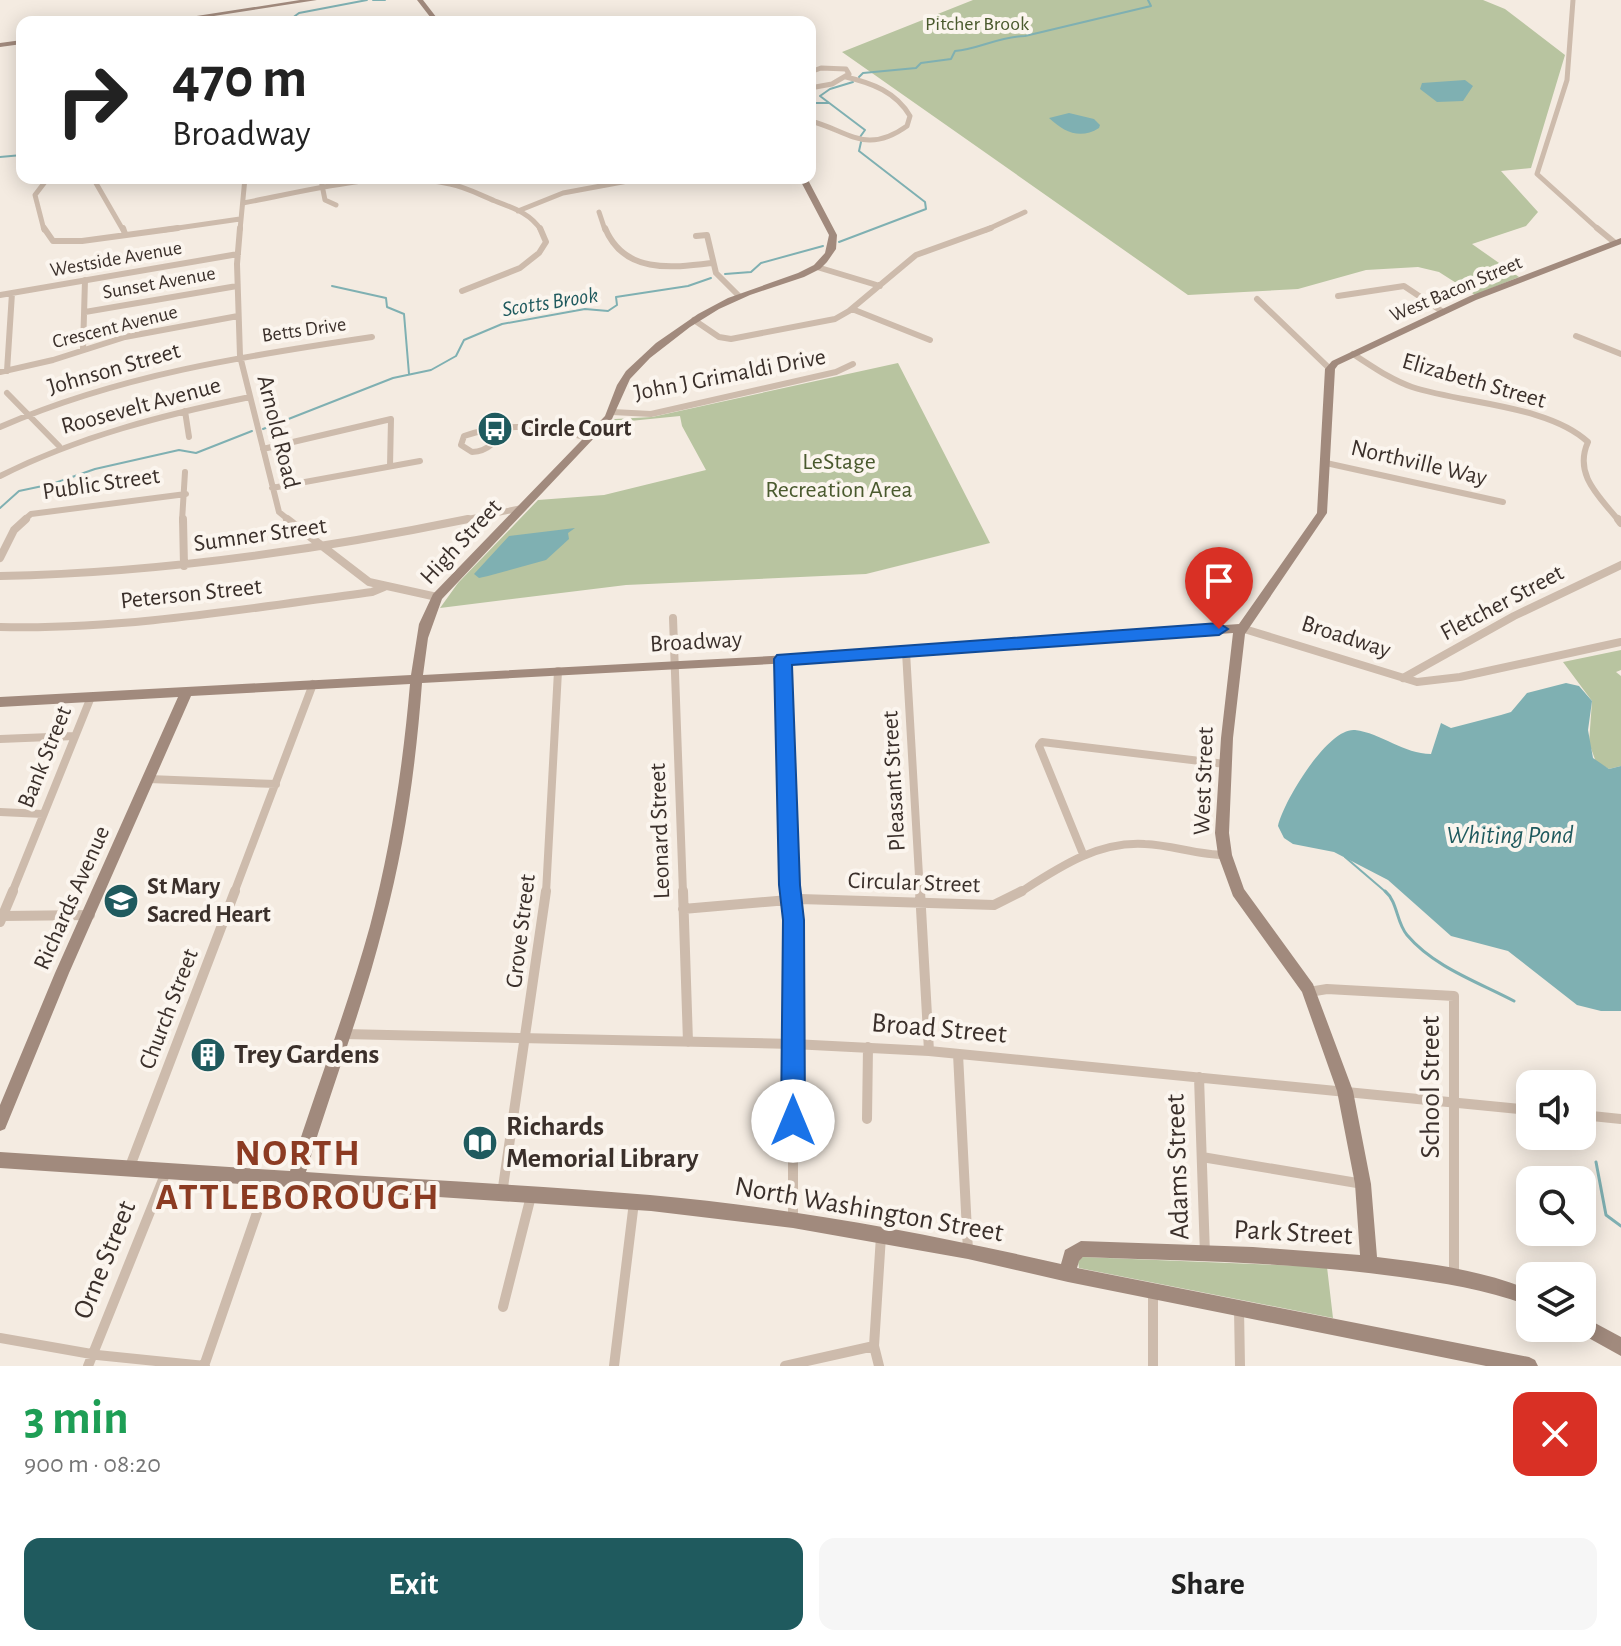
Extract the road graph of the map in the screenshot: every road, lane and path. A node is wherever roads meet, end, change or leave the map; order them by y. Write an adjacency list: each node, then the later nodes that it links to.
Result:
1 (314, 0): 4 (street)
2 (420, 0): 5 (street)
3 (1573, 0): 27 (street)
4 (203, 16)
5 (432, 16)
6 (816, 70): 7 (street)
7 (846, 77): 8 (street); 9 (street)
8 (816, 87)
9 (816, 122)
10 (43, 184): 25 (street)
11 (97, 184): 25 (street)
12 (245, 184): 19 (street, Arnold Road)
13 (322, 184): 18 (street)
14 (362, 184): 18 (street)
15 (452, 184): 21 (street)
16 (610, 184): 21 (street)
17 (806, 184): 30 (street)
18 (323, 190): 19 (street); 20 (street)
19 (243, 203): 24 (street, Arnold Road)
20 (336, 205)
21 (518, 211): 34 (street)
22 (599, 212): 29 (street)
23 (1025, 212): 33 (street)
24 (240, 219): 25 (street); 28 (street, Arnold Road)
25 (125, 234)
26 (696, 236): 29 (street)
27 (1618, 241): 42 (street, West Bacon Street)
28 (238, 254): 31 (street, Westside Avenue); 32 (street, Arnold Road)
29 (712, 263): 37 (street)
30 (817, 267): 33 (street); 37 (street, High Street)
31 (85, 280): 35 (street, Westside Avenue); 41 (street)
32 (237, 286): 41 (street, Sunset Avenue); 43 (street, Arnold Road)
33 (880, 286): 40 (street)
34 (462, 291)
35 (12, 293): 36 (street, Westside Avenue); 54 (street)
36 (0, 295)
37 (739, 296): 44 (street, High Street)
38 (1338, 296): 42 (street)
39 (1257, 299): 53 (street)
40 (852, 309): 44 (street); 47 (street)
41 (85, 312): 48 (street)
42 (1443, 312): 49 (street, West Bacon Street)
43 (238, 316): 48 (street, Crescent Avenue); 51 (street, Arnold Road)
44 (694, 320): 58 (street, High Street)
45 (1576, 336): 50 (street)
46 (372, 337): 51 (street, Betts Drive)
47 (930, 340)
48 (83, 349): 54 (street, Crescent Avenue)
49 (1353, 354): 53 (street, West Bacon Street); 75 (street, Elizabeth Street)
50 (1621, 354)
51 (240, 356): 56 (street, Arnold Road); 59 (street, Johnson Street)
52 (853, 364): 58 (street, John J Grimaldi Drive)
53 (1330, 369): 67 (street, West Street)
54 (3, 371)
55 (7, 393): 59 (street)
56 (250, 397): 57 (street, Roosevelt Avenue); 65 (street, Arnold Road)
57 (185, 411): 62 (street); 64 (street, Roosevelt Avenue)
58 (612, 412): 63 (street, High Street)
59 (30, 413): 60 (street, Johnson Street); 64 (street)
60 (0, 427)
61 (500, 427): 61 (street); 63 (street)
62 (189, 437)
63 (589, 438): 74 (street, High Street)
64 (59, 446): 70 (street, Roosevelt Avenue)
65 (263, 449): 68 (street); 71 (street, Arnold Road)
66 (420, 461): 68 (street)
67 (1326, 463): 73 (street, Northville Way); 85 (street, West Street)
68 (390, 466): 71 (street)
69 (185, 472): 72 (street)
70 (0, 476)
71 (272, 488): 76 (street, Arnold Road)
72 (186, 494): 77 (street, Public Street); 79 (street)
73 (1503, 502)
74 (522, 508): 76 (street, Sumner Street); 82 (street, High Street)
75 (1621, 523)
76 (321, 548): 79 (street, Sumner Street); 81 (street, Arnold Road)
77 (0, 558)
78 (1621, 565): 92 (street, Fletcher Street)
79 (184, 566): 80 (street, Sumner Street)
80 (0, 576)
81 (385, 587): 82 (street, Arnold Road); 84 (street, Peterson Street)
82 (437, 597): 91 (street, High Street)
83 (673, 618): 89 (street, Leonard Street)
84 (0, 627)
85 (1241, 628): 87 (street, Broadway); 92 (street, Broadway); 99 (street, West Street)
86 (1621, 642): 92 (street, Broadway)
87 (906, 652): 88 (street, Broadway); 107 (street, Pleasant Street)
88 (783, 659): 89 (street, Broadway); 106 (street)
89 (674, 665): 90 (street, Broadway); 108 (street, Leonard Street)
90 (558, 671): 91 (street, Broadway); 113 (street, Grove Street)
91 (416, 678): 93 (street, Broadway); 112 (street, High Street)
92 (1402, 678)
93 (313, 684): 94 (street, Broadway); 101 (street, Church Street)
94 (187, 691): 95 (street, Broadway); 100 (street, Richards Avenue)
95 (91, 697): 96 (street, Broadway); 97 (street, Bank Street)
96 (0, 702)
97 (75, 736): 98 (street); 103 (street, Bank Street)
98 (0, 739)
99 (1225, 764): 104 (street); 105 (street, West Street)
100 (149, 779): 101 (street); 109 (street, Richards Avenue)
101 (276, 784): 129 (street, Church Street)
102 (0, 812): 103 (street)
103 (43, 814): 110 (street, Bank Street)
104 (1083, 854): 105 (street, Circular Street); 107 (street, Circular Street)
105 (1225, 855): 111 (street, West Street)
106 (791, 900): 107 (street, Circular Street); 108 (street, Circular Street); 115 (street)
107 (921, 903): 117 (street, Pleasant Street)
108 (683, 909): 114 (street, Leonard Street)
109 (90, 915): 110 (street); 126 (street, Richards Avenue)
110 (1, 919)
111 (1309, 992): 120 (street, West Street); 121 (street, School Street)
112 (343, 1034): 113 (street, Broad Street); 132 (street, High Street)
113 (528, 1038): 114 (street, Broad Street); 134 (street, Grove Street)
114 (688, 1042): 115 (street, Broad Street)
115 (793, 1044): 116 (street, Broad Street); 137 (street)
116 (868, 1047): 117 (street, Broad Street); 124 (street)
117 (929, 1051): 118 (street, Broad Street)
118 (958, 1054): 119 (street, Broad Street); 139 (street)
119 (1199, 1077): 120 (street, Broad Street); 127 (street, Adams Street)
120 (1345, 1091): 121 (street, Broad Street); 133 (street, West Street)
121 (1456, 1103): 122 (street, Broad Street); 143 (street, School Street)
122 (1516, 1109)
123 (1596, 1116): 125 (street)
124 (867, 1119)
125 (1621, 1119)
126 (0, 1124)
127 (1202, 1157): 133 (street); 140 (street, Adams Street)
128 (0, 1160): 129 (street, North Washington Street)
129 (129, 1169): 130 (street, North Washington Street)
130 (166, 1171): 131 (street, North Washington Street); 152 (street, Orne Street)
131 (270, 1177): 132 (street, North Washington Street); 153 (street)
132 (296, 1178): 134 (street, North Washington Street)
133 (1363, 1184): 141 (street, West Street)
134 (502, 1194): 135 (street, North Washington Street)
135 (531, 1196): 136 (street, North Washington Street); 146 (street)
136 (634, 1202): 137 (street, North Washington Street); 154 (street)
137 (793, 1220): 138 (street, North Washington Street)
138 (881, 1235): 139 (street, North Washington Street); 150 (street)
139 (968, 1251): 142 (street, North Washington Street)
140 (1205, 1255): 141 (street, Park Street); 142 (street, Park Street)
141 (1369, 1263): 143 (street, Park Street)
142 (1068, 1274): 144 (street, North Washington Street)
143 (1454, 1277): 145 (street, Park Street)
144 (1153, 1290): 147 (street, North Washington Street); 157 (street)
145 (1516, 1293)
146 (503, 1307)
147 (1239, 1308): 158 (street); 159 (street, North Washington Street)
148 (1596, 1333): 151 (street)
149 (0, 1338): 152 (street)
150 (874, 1346): 155 (street); 156 (street)
151 (1621, 1347)
152 (90, 1360): 153 (street)
153 (204, 1366)
154 (614, 1366)
155 (785, 1366)
156 (879, 1366)
157 (1153, 1366)
158 (1240, 1366)
159 (1529, 1366)

